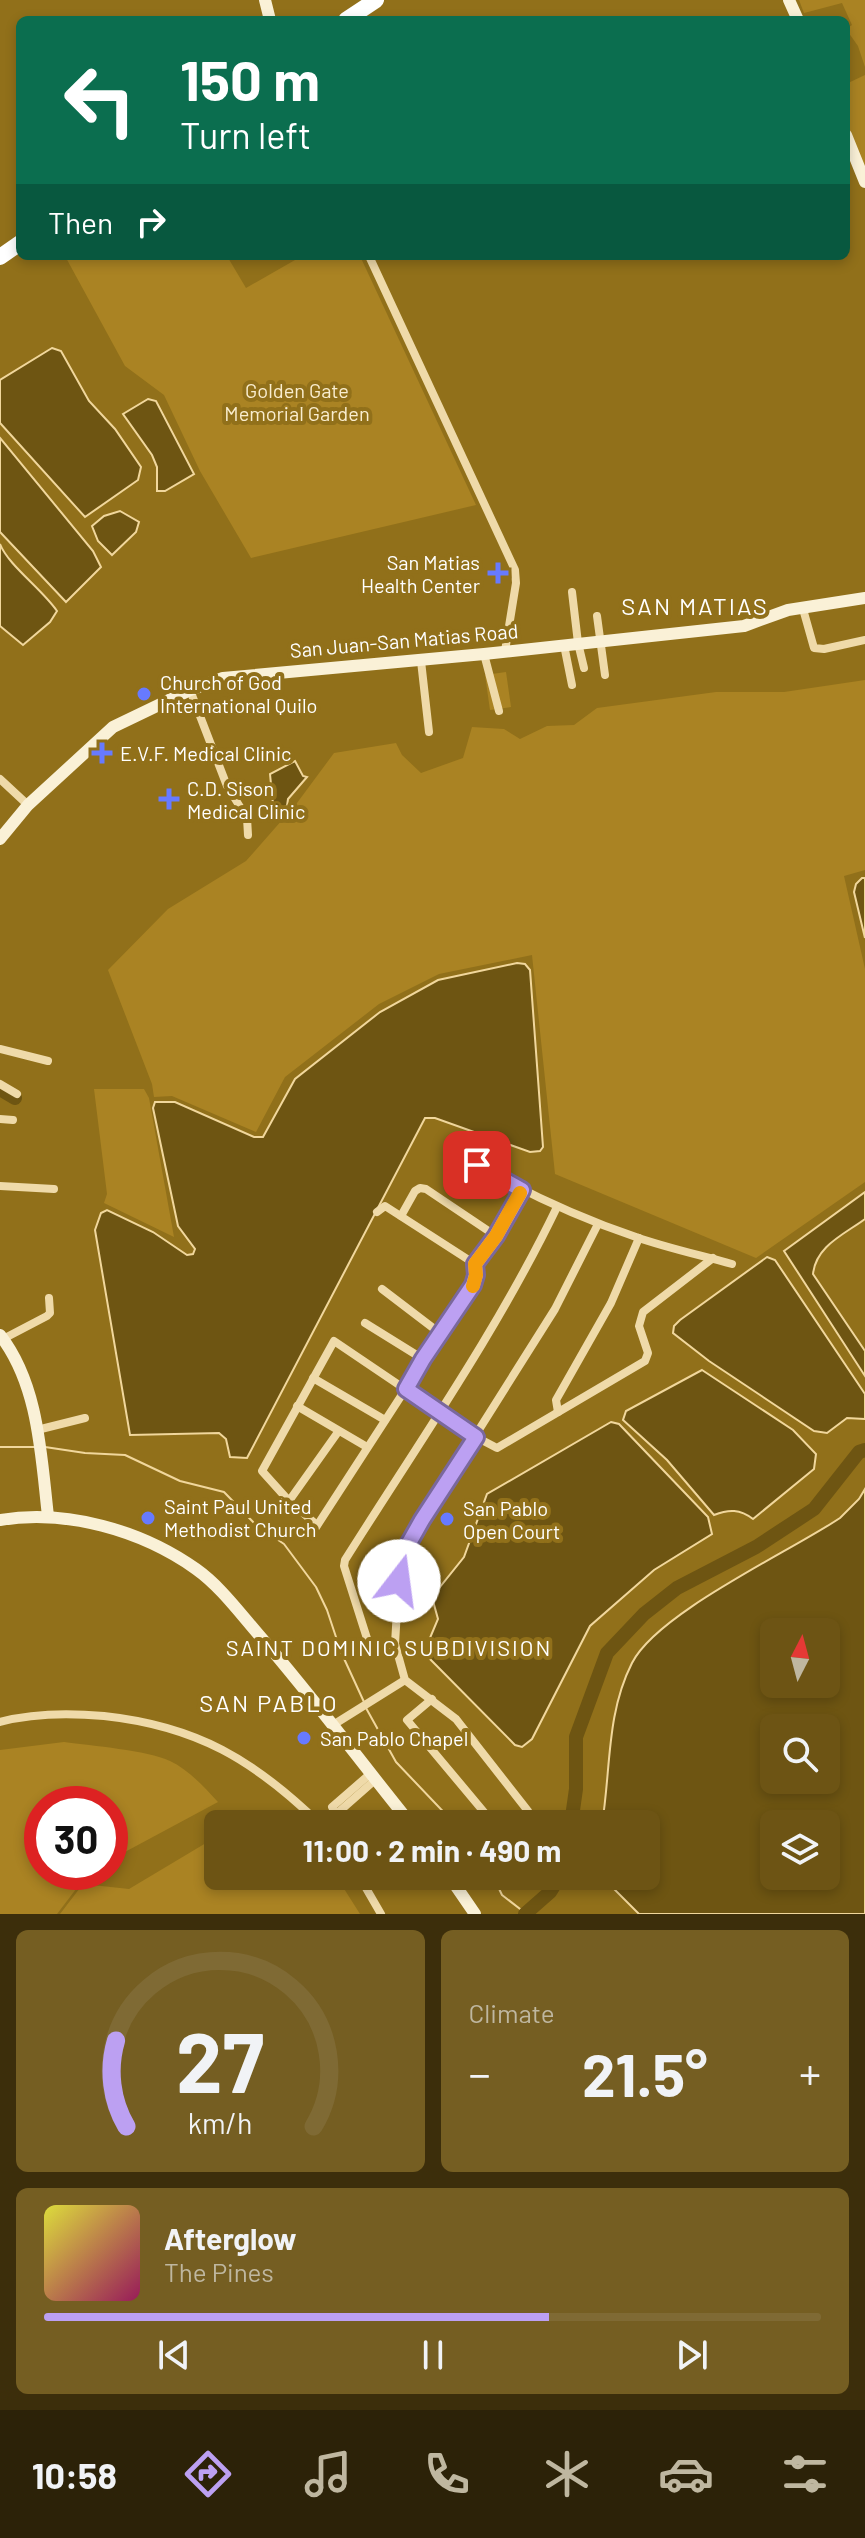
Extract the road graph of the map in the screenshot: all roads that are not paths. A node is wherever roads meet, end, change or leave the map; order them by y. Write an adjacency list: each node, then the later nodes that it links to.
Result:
1 (376, 0): 2 (highway)
2 (352, 16)
3 (850, 145): 4 (street)
4 (865, 182)
5 (371, 260): 14 (street)
6 (572, 592): 12 (street)
7 (865, 598): 8 (street, San Juan-San Matias Road)
8 (803, 609): 10 (street); 11 (street, San Juan-San Matias Road)
9 (597, 616): 11 (street)
10 (865, 640)
11 (601, 641): 12 (street, San Juan-San Matias Road); 18 (street)
12 (578, 643): 13 (street, San Juan-San Matias Road); 17 (street)
13 (564, 645): 14 (street, San Juan-San Matias Road); 19 (street)
14 (505, 651): 15 (street, San Juan-San Matias Road)
15 (484, 654): 16 (street, San Juan-San Matias Road); 21 (street)
16 (421, 661): 20 (street, San Juan-San Matias Road); 22 (street)
17 (584, 668)
18 (605, 675)
19 (572, 685)
20 (190, 690): 24 (street, San Juan-San Matias Road); 26 (street)
21 (499, 711)
22 (429, 732)
23 (0, 779): 24 (street)
24 (28, 805): 25 (street, San Juan-San Matias Road)
25 (5, 822): 27 (street, San Juan-San Matias Road)
26 (248, 835)
27 (0, 839)
28 (0, 1049): 29 (street)
29 (48, 1061)
30 (0, 1084): 31 (street)
31 (17, 1094)
32 (0, 1119): 33 (street)
33 (13, 1120)
34 (477, 1165): 37 (street)
35 (0, 1186): 36 (street)
36 (54, 1189)
37 (522, 1190): 38 (street); 42 (street)
38 (557, 1207): 41 (street); 56 (street)
39 (377, 1212): 40 (street)
40 (401, 1216): 42 (street); 45 (street)
41 (598, 1224): 43 (street); 62 (street)
42 (496, 1236): 45 (street)
43 (639, 1238): 44 (street); 57 (street)
44 (713, 1258): 46 (street); 57 (street)
45 (475, 1264): 50 (street)
46 (732, 1264)
47 (382, 1289): 50 (street)
48 (49, 1298): 51 (street)
49 (365, 1323): 52 (street)
50 (441, 1334): 52 (street)
51 (2, 1337): 61 (street)
52 (423, 1359): 54 (street)
53 (313, 1378): 54 (street); 55 (street); 59 (street)
54 (406, 1389): 56 (street); 59 (street)
55 (297, 1406): 60 (street); 64 (street)
56 (438, 1412): 62 (street); 69 (street)
57 (558, 1412): 62 (street)
58 (85, 1418): 61 (street)
59 (385, 1420): 63 (street)
60 (338, 1432): 63 (street); 64 (street)
61 (38, 1435): 65 (street)
62 (476, 1437): 69 (street)
63 (367, 1447): 67 (street)
64 (289, 1501): 67 (street)
65 (48, 1516): 66 (street); 73 (street)
66 (0, 1520)
67 (317, 1525): 68 (street)
68 (311, 1535)
69 (395, 1644): 70 (street)
70 (405, 1680): 71 (street); 73 (street)
71 (432, 1699): 78 (street); 79 (street)
72 (0, 1722): 75 (street)
73 (333, 1725): 74 (street)
74 (373, 1777): 76 (street); 77 (street)
75 (306, 1810)
76 (340, 1810)
77 (400, 1810)
78 (482, 1810)
79 (527, 1810)
80 (367, 1890): 82 (street)
81 (459, 1890): 83 (street)
82 (381, 1914)
83 (475, 1914)

